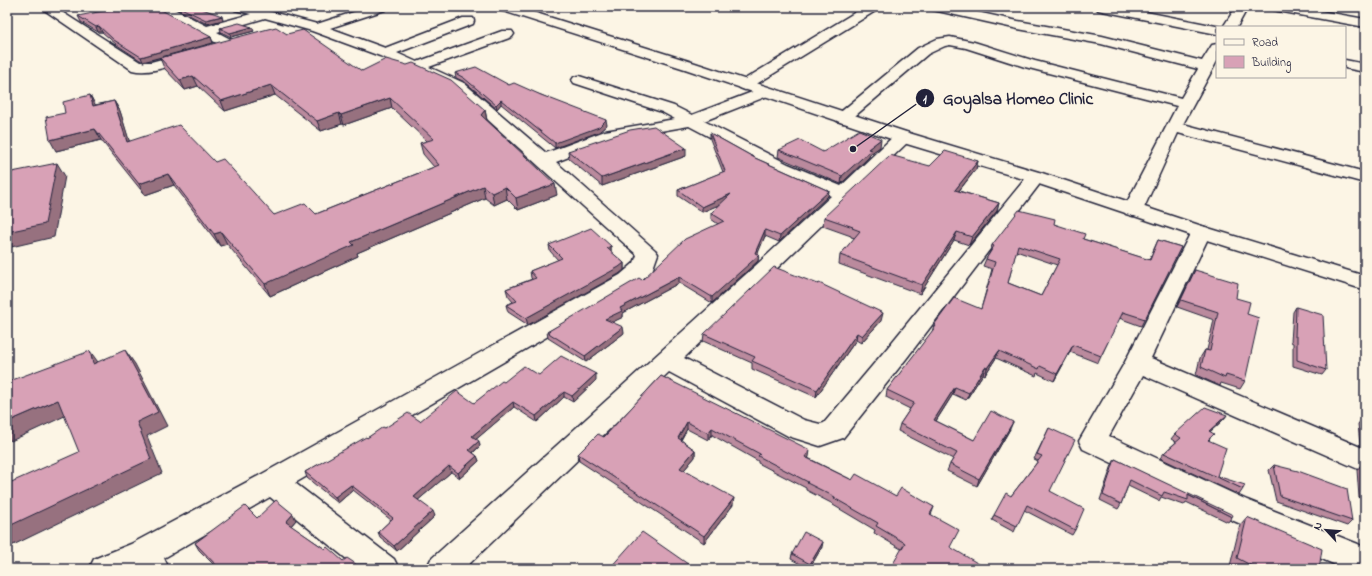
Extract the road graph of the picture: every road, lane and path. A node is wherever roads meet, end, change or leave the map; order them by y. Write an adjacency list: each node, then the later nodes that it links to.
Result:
1 (46, 7): 12 (street)
2 (161, 7): 18 (street)
3 (381, 7): 15 (street)
4 (504, 7): 29 (street)
5 (873, 7): 29 (street)
6 (937, 7): 26 (street)
7 (1102, 7): 17 (street)
8 (1242, 7): 16 (street)
9 (1278, 7): 14 (street)
10 (255, 14): 15 (street); 18 (street)
11 (81, 17): 12 (street)
12 (66, 20): 21 (street)
13 (468, 21): 23 (street)
14 (1365, 22)
15 (310, 26): 23 (street)
16 (1231, 26)
17 (1216, 30)
18 (205, 31): 21 (street)
19 (507, 34): 25 (street)
20 (244, 40): 21 (street)
21 (229, 44)
22 (1216, 50): 26 (street)
23 (385, 53): 25 (street)
24 (1346, 64): 27 (street)
25 (417, 67): 36 (street)
26 (1207, 67): 31 (street)
27 (1365, 68)
28 (579, 80): 33 (street)
29 (745, 85): 30 (street)
30 (765, 92): 32 (street); 33 (street)
31 (1186, 104): 32 (street); 34 (street)
32 (843, 118): 35 (street)
33 (691, 121): 36 (street); 39 (street)
34 (1173, 128): 38 (street); 40 (street)
35 (903, 137): 37 (street); 39 (street)
36 (544, 160): 46 (street)
37 (1036, 177): 40 (street); 43 (street)
38 (1365, 178)
39 (843, 194): 43 (street)
40 (1132, 210): 41 (street)
41 (1201, 232): 42 (street); 44 (street)
42 (1365, 284)
43 (667, 360): 51 (street)
44 (1137, 362): 45 (street); 48 (street)
45 (1365, 461)
46 (272, 482): 47 (street); 50 (street)
47 (148, 561): 49 (street)
48 (1365, 564)
49 (106, 569)
50 (383, 569)
51 (442, 569)

